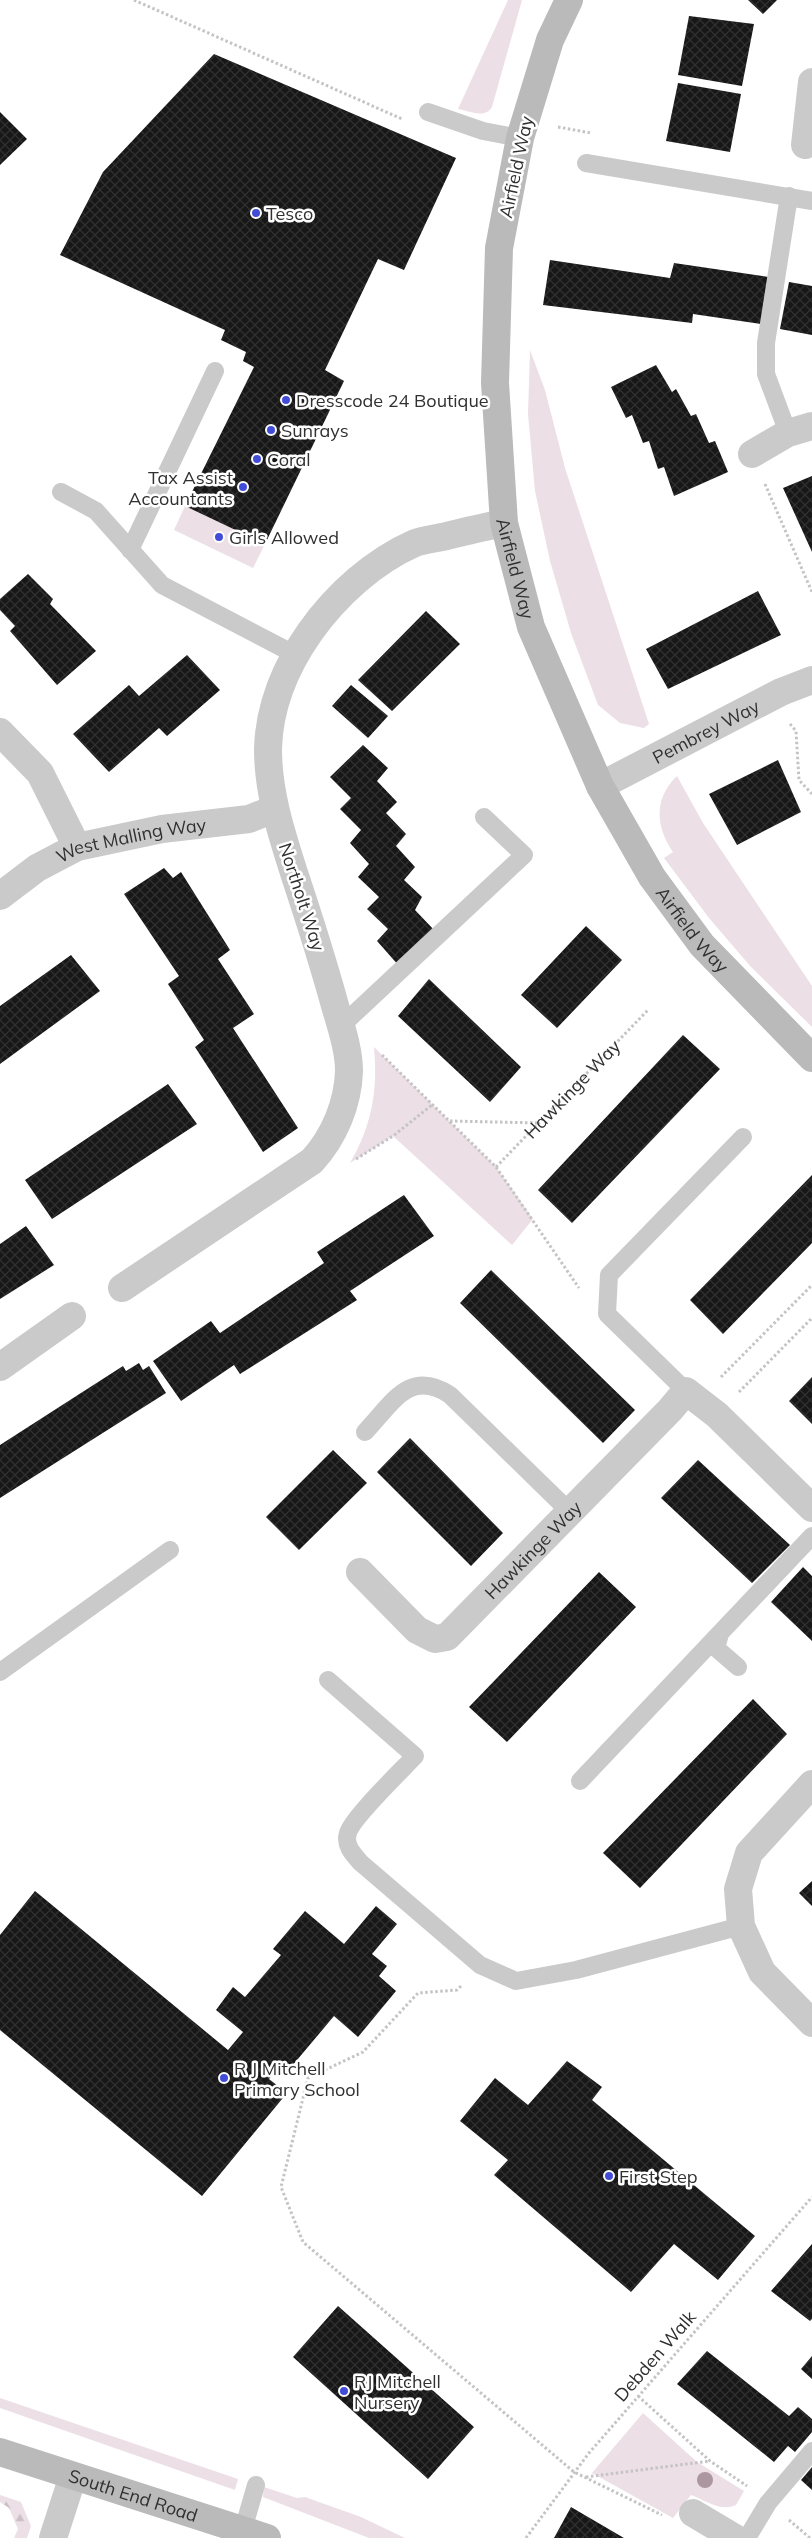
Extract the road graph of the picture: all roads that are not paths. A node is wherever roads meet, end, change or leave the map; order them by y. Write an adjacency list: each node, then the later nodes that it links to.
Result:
1 (569, 0): 4 (street, Airfield Way)
2 (812, 82): 5 (street)
3 (428, 112): 4 (lane)
4 (520, 138): 13 (street, Airfield Way)
5 (805, 146)
6 (586, 163): 7 (lane)
7 (789, 196): 8 (lane); 10 (lane)
8 (812, 201)
9 (215, 371): 14 (lane)
10 (800, 430): 11 (street)
11 (752, 454)
12 (62, 492): 14 (lane)
13 (504, 523): 15 (street, Northolt Way); 18 (street, Airfield Way)
14 (130, 550): 15 (lane)
15 (294, 654): 19 (street, Northolt Way)
16 (812, 680): 18 (street, Pembrey Way)
17 (0, 732): 21 (street)
18 (600, 786): 24 (street, Airfield Way)
19 (274, 809): 21 (street, West Malling Way); 23 (street, Northolt Way)
20 (484, 817): 23 (lane)
21 (77, 847): 22 (street, West Malling Way)
22 (0, 896)
23 (340, 1027): 26 (street, Northolt Way)
24 (812, 1058)
25 (743, 1136): 29 (lane)
26 (122, 1288)
27 (72, 1316): 28 (street)
28 (0, 1368)
29 (701, 1403): 31 (street); 32 (street, Hawkinge Way)
30 (365, 1432): 32 (lane)
31 (812, 1508)
32 (570, 1512): 35 (street, Hawkinge Way)
33 (812, 1536): 36 (lane)
34 (170, 1550): 38 (lane)
35 (360, 1572)
36 (720, 1634): 37 (lane); 40 (lane)
37 (738, 1667)
38 (0, 1672)
39 (328, 1680): 42 (lane)
40 (580, 1780)
41 (812, 1784): 42 (street)
42 (741, 1926): 43 (street)
43 (812, 2023)
44 (812, 2450): 52 (lane)
45 (0, 2452): 46 (street, South End Road)
46 (73, 2476): 49 (street, South End Road); 50 (street)
47 (256, 2485): 49 (lane)
48 (693, 2513): 51 (street)
49 (255, 2534)
50 (53, 2538)
51 (735, 2538)
52 (747, 2538)

